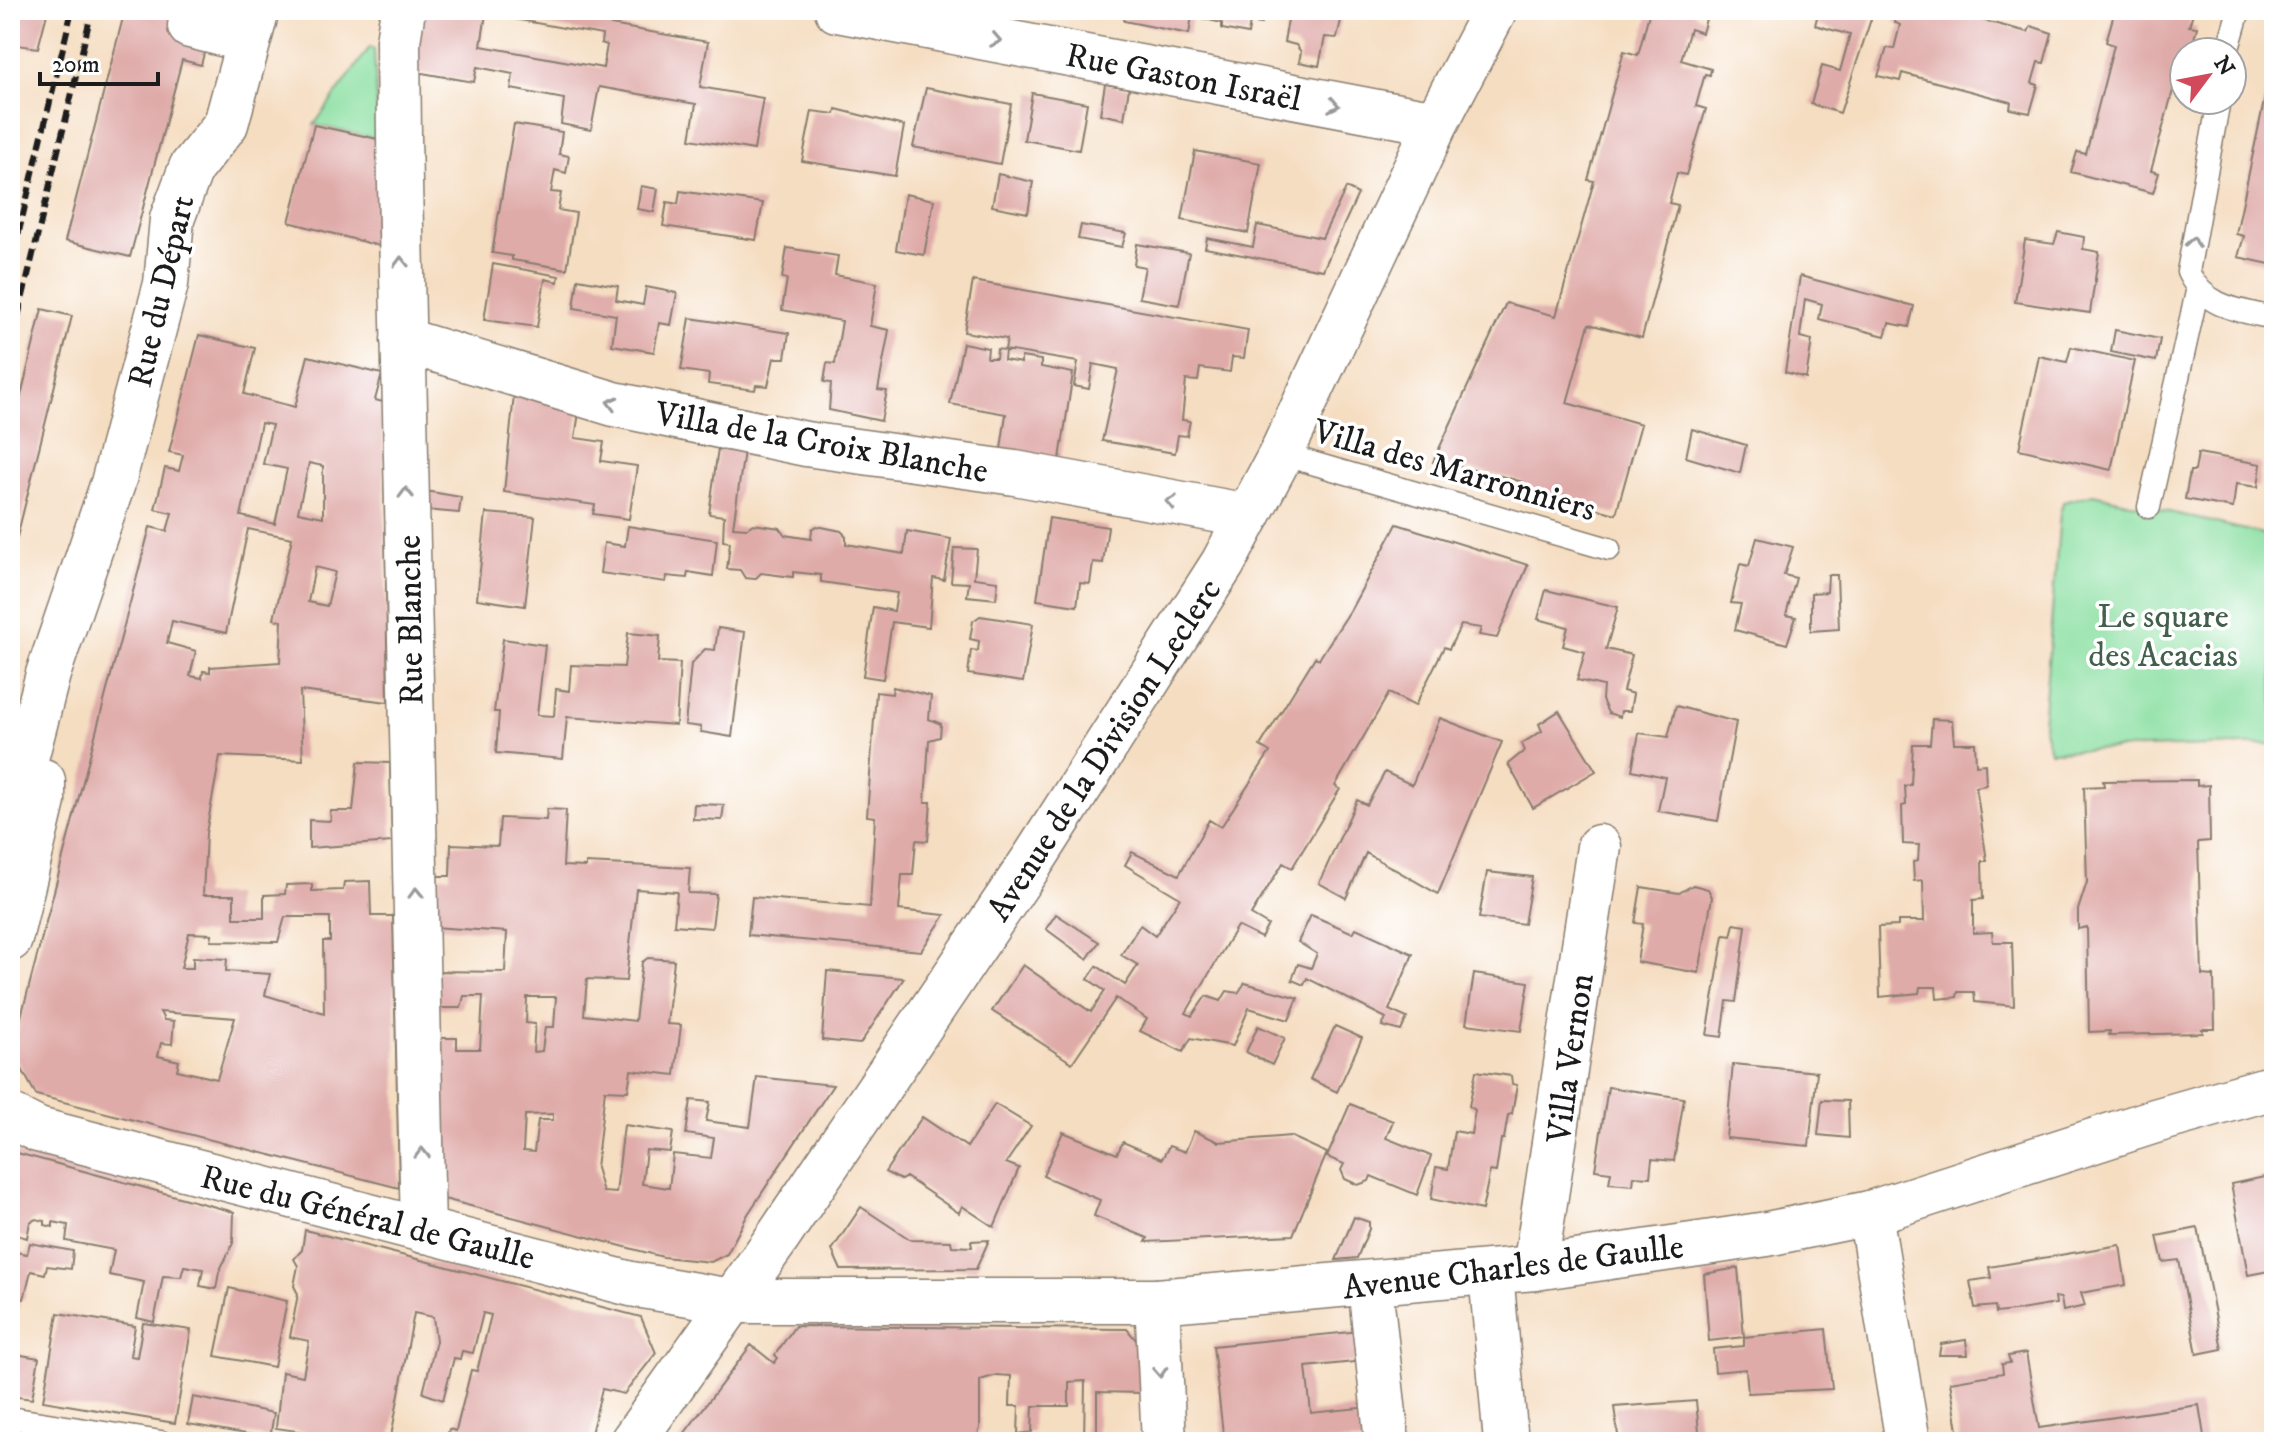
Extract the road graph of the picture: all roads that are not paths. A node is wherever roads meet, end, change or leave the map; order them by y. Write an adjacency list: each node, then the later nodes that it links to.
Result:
1 (279, 10): 12 (street)
2 (403, 10): 15 (street, Rue Blanche, one-way to 2)
3 (837, 10): 6 (street, Rue Gaston Israël)
4 (1495, 10): 11 (street, Avenue de la Division Leclerc)
5 (2239, 10): 9 (lane)
6 (882, 14): 11 (street, Rue Gaston Israël, one-way to 11)
7 (250, 24): 8 (street); 12 (street, Rue du Départ)
8 (190, 26)
9 (2232, 36)
10 (2216, 116): 13 (lane, one-way to 10)
11 (1436, 123): 16 (street, Avenue de la Division Leclerc)
12 (169, 258): 20 (street, Rue du Départ)
13 (2197, 292): 14 (lane); 17 (lane)
14 (2274, 318)
15 (403, 340): 18 (street, Villa de la Croix Blanche, one-way to 15); 29 (street, Rue Blanche, one-way to 15)
16 (1281, 454): 18 (street, Avenue de la Division Leclerc); 19 (lane, Villa des Marronniers)
17 (2149, 507)
18 (1248, 516): 33 (street, Avenue de la Division Leclerc)
19 (1609, 549)
20 (79, 581): 21 (street, Rue du Départ); 25 (street, Rue du Départ)
21 (23, 779): 22 (street, Rue du Départ); 24 (street, Rue du Départ)
22 (10, 820)
23 (1599, 847): 30 (street, Villa Vernon)
24 (10, 862)
25 (10, 939)
26 (2274, 1087): 28 (street, Avenue Charles de Gaulle)
27 (10, 1116): 29 (street, Rue du Général de Gaulle)
28 (1870, 1213): 30 (street, Avenue Charles de Gaulle); 41 (street)
29 (423, 1231): 33 (street, Rue du Général de Gaulle)
30 (1535, 1268): 31 (street, Avenue Charles de Gaulle)
31 (1491, 1273): 32 (street, Avenue Charles de Gaulle); 40 (street)
32 (1370, 1285): 34 (street, Avenue Charles de Gaulle); 39 (street)
33 (731, 1301): 34 (street, Avenue Charles de Gaulle); 37 (street, Avenue de la Division Leclerc)
34 (1157, 1301): 38 (street, one-way to 38)
35 (10, 1418): 36 (lane)
36 (161, 1442)
37 (632, 1442)
38 (1164, 1442)
39 (1387, 1442)
40 (1506, 1442)
41 (1908, 1442)

